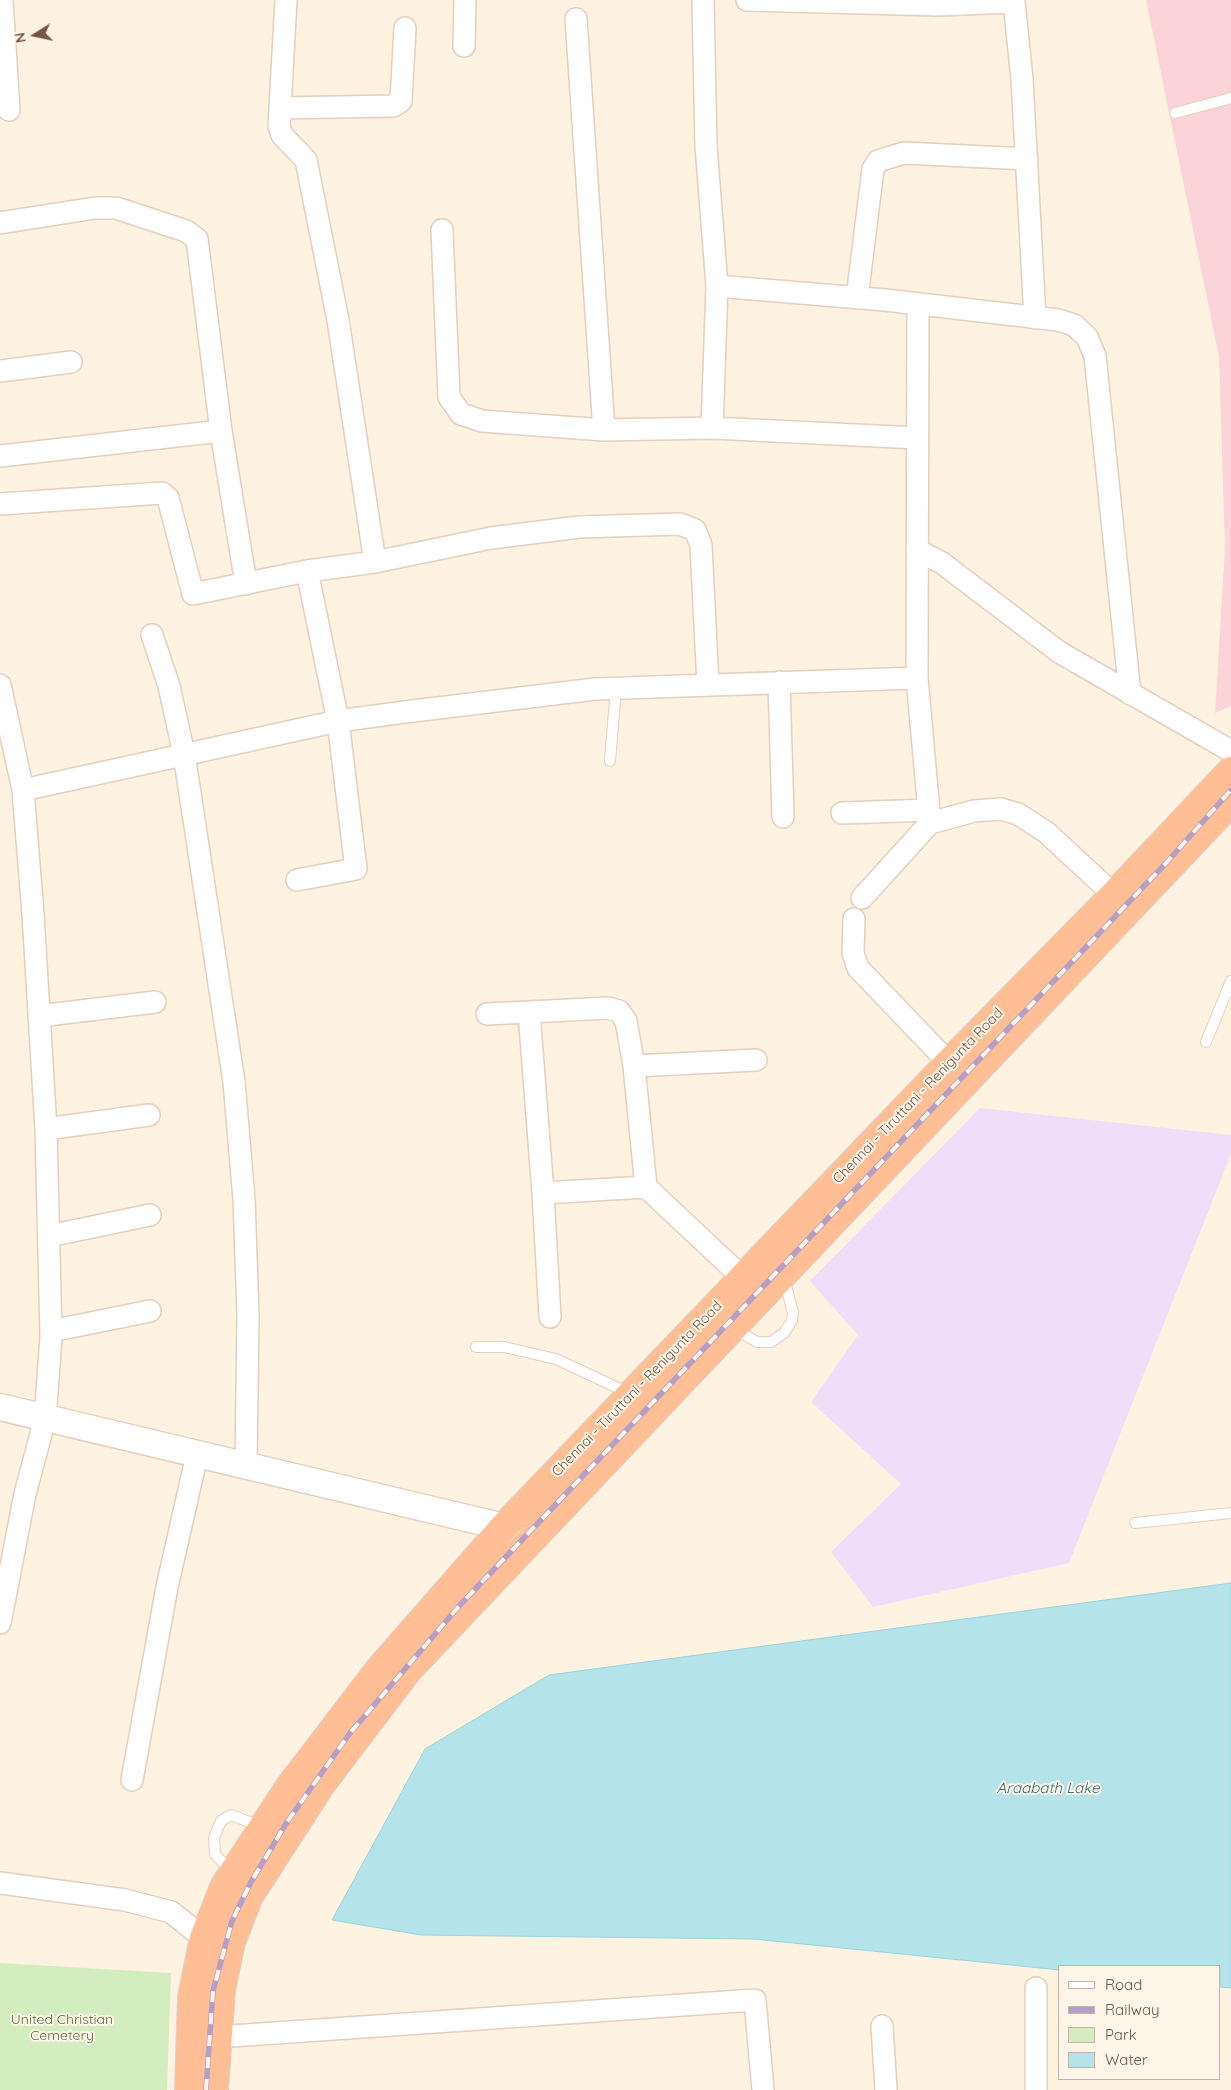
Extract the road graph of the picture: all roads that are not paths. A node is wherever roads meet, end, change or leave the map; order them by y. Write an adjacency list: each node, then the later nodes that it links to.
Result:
1 (2, 0): 10 (street)
2 (286, 0): 12 (street)
3 (465, 0): 9 (street)
4 (703, 0): 18 (street)
5 (747, 0): 6 (street)
6 (1015, 1): 15 (street)
7 (576, 19): 25 (street)
8 (405, 28): 12 (street)
9 (464, 46)
10 (3, 63): 13 (street)
11 (1231, 98): 14 (lane)
12 (280, 108): 31 (street)
13 (9, 110)
14 (1175, 113)
15 (1027, 159): 19 (street); 21 (street)
16 (0, 223): 26 (street)
17 (442, 230): 25 (street)
18 (717, 286): 19 (street); 24 (street)
19 (858, 298): 20 (street)
20 (918, 304): 21 (street); 27 (street)
21 (1035, 318): 40 (street)
22 (71, 362): 23 (street)
23 (0, 371)
24 (712, 428): 25 (street); 27 (street)
25 (604, 430)
26 (221, 431): 28 (street); 33 (street)
27 (918, 438): 30 (street)
28 (0, 456)
29 (0, 504): 33 (street)
30 (917, 550): 35 (street); 40 (street)
31 (375, 562): 32 (street); 38 (street)
32 (306, 570): 33 (street); 41 (street)
33 (246, 584)
34 (152, 635): 44 (street)
35 (917, 678): 36 (street); 51 (street)
36 (779, 682): 38 (street); 50 (street)
37 (0, 685): 42 (street)
38 (708, 685): 39 (street)
39 (616, 688): 41 (street); 45 (lane)
40 (1130, 694): 43 (street)
41 (338, 721): 44 (street); 52 (street)
42 (7, 744): 47 (street)
43 (1231, 751)
44 (184, 754): 47 (street); 82 (street)
45 (610, 761)
46 (1231, 771): 53 (highway, Chennai - Tiruttani - Renigunta Road)
47 (23, 790): 60 (street)
48 (1231, 802): 71 (highway, Chennai - Tiruttani - Renigunta Road)
49 (842, 813): 51 (street)
50 (783, 817)
51 (930, 817): 53 (street); 54 (street)
52 (297, 880)
53 (1114, 896): 63 (highway, Chennai - Tiruttani - Renigunta Road)
54 (862, 898)
55 (854, 919): 63 (street)
56 (1231, 981): 61 (lane)
57 (155, 1002): 60 (street)
58 (529, 1012): 59 (street); 64 (street); 68 (street)
59 (486, 1014)
60 (39, 1016): 66 (street)
61 (1206, 1042)
62 (756, 1060): 64 (street)
63 (949, 1063): 72 (highway, Chennai - Tiruttani - Renigunta Road)
64 (634, 1066): 67 (street)
65 (149, 1116): 66 (street)
66 (46, 1129): 70 (street)
67 (646, 1187): 68 (street); 72 (street)
68 (543, 1193): 74 (street)
69 (150, 1215): 70 (street)
70 (48, 1236): 76 (street)
71 (782, 1274): 75 (highway, Chennai - Tiruttani - Renigunta Road); 75 (lane)
72 (743, 1278): 78 (highway, Chennai - Tiruttani - Renigunta Road)
73 (150, 1311): 76 (street)
74 (550, 1317)
75 (732, 1328): 86 (highway, Chennai - Tiruttani - Renigunta Road)
76 (51, 1331): 80 (street)
77 (476, 1347): 78 (lane)
78 (632, 1395): 85 (highway, Chennai - Tiruttani - Renigunta Road)
79 (0, 1407): 80 (street)
80 (45, 1419): 81 (street); 87 (street)
81 (197, 1455): 82 (street); 88 (street)
82 (246, 1466): 85 (street)
83 (1231, 1512): 84 (lane)
84 (1135, 1523)
85 (504, 1527): 86 (street); 89 (highway, Chennai - Tiruttani - Renigunta Road)
86 (525, 1546): 93 (highway, Chennai - Tiruttani - Renigunta Road)
87 (0, 1623)
88 (132, 1780)
89 (263, 1827): 90 (highway, Chennai - Tiruttani - Renigunta Road); 90 (lane)
90 (232, 1874): 92 (highway, Chennai - Tiruttani - Renigunta Road)
91 (0, 1884): 92 (street)
92 (204, 1938): 93 (street); 97 (highway, Chennai - Tiruttani - Renigunta Road)
93 (229, 1958): 96 (highway, Chennai - Tiruttani - Renigunta Road)
94 (1036, 1988): 101 (street)
95 (882, 2026): 100 (street)
96 (217, 2037): 98 (highway, Chennai - Tiruttani - Renigunta Road); 99 (street)
97 (189, 2090)
98 (214, 2090)
99 (763, 2090)
100 (886, 2090)
101 (1036, 2090)

